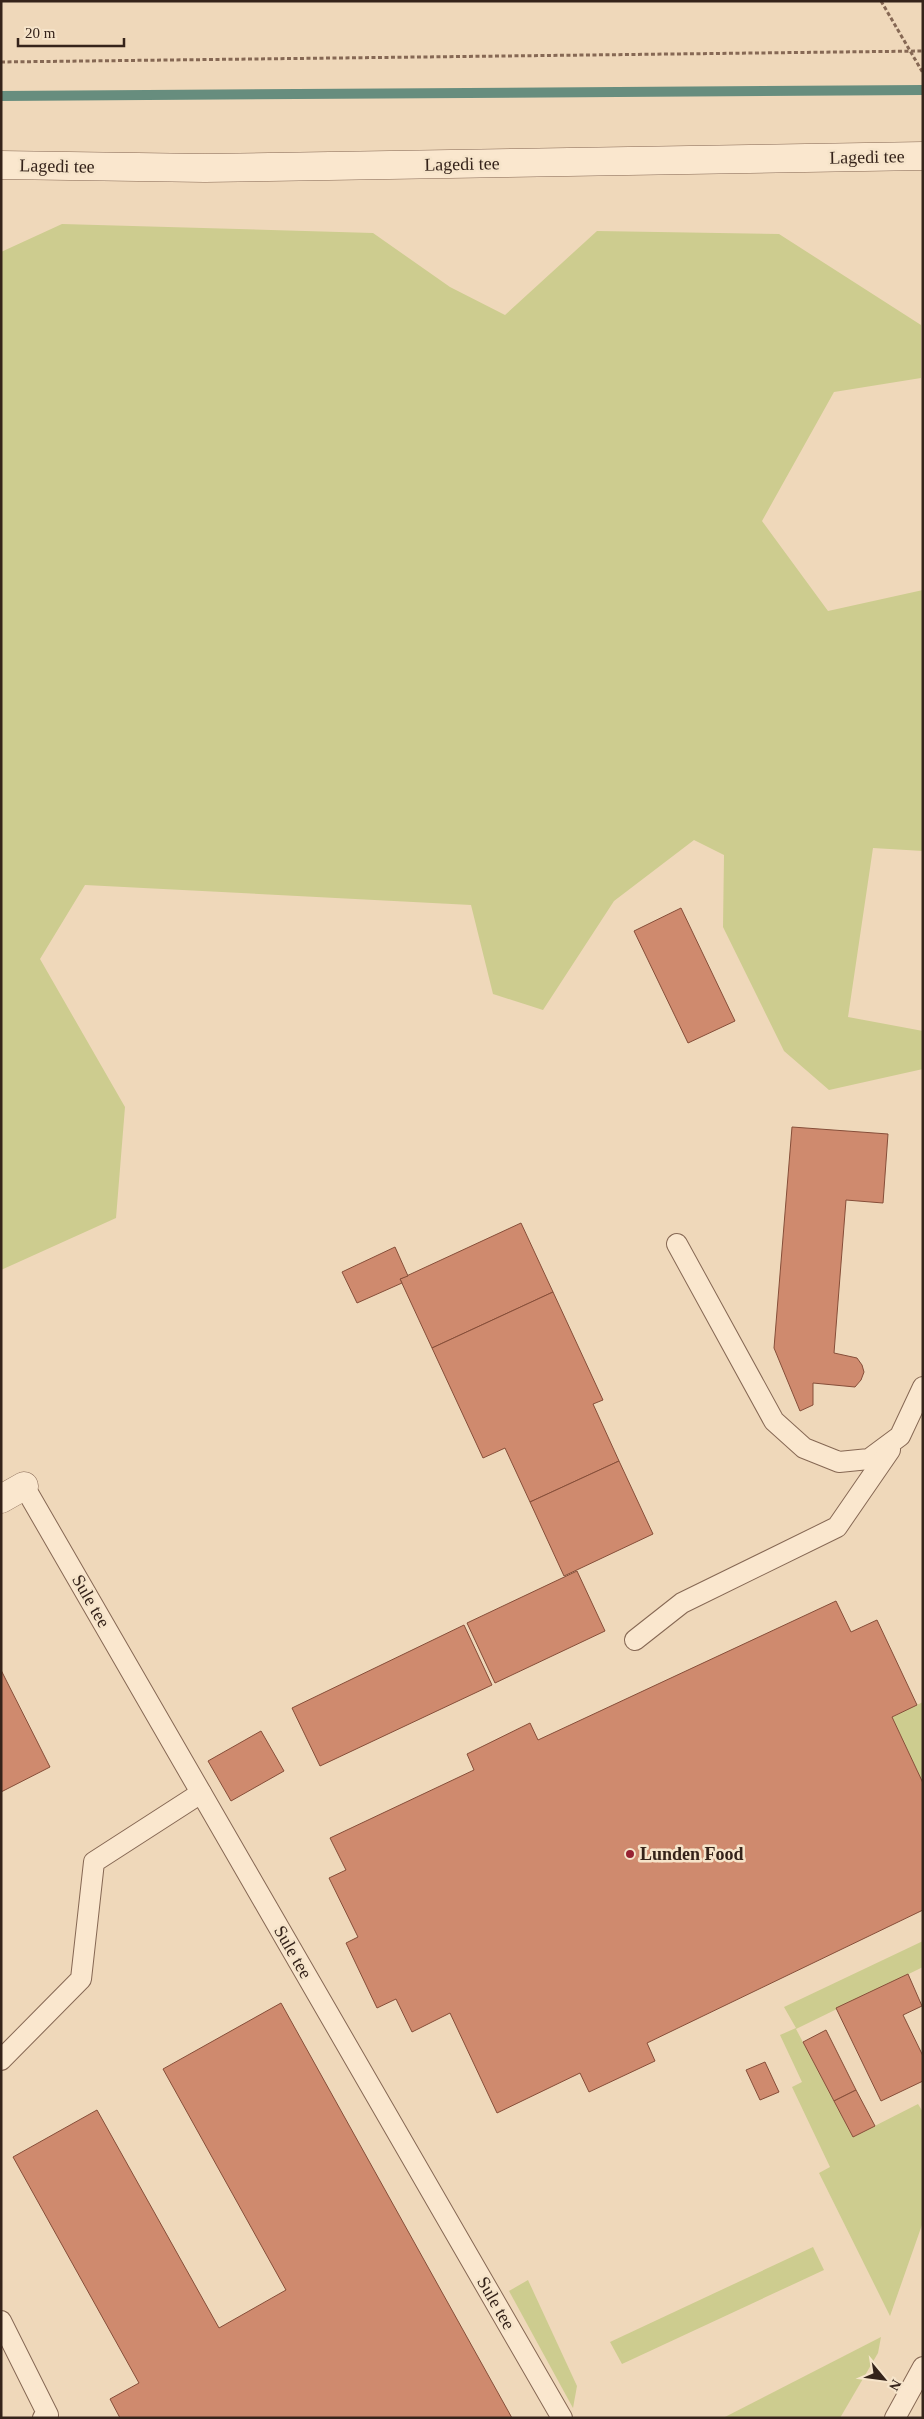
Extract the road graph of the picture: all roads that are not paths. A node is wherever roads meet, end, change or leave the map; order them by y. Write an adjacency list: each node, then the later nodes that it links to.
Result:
1 (923, 156): 2 (street, Lagedi tee)
2 (1, 165)
3 (677, 1244): 5 (lane)
4 (923, 1387): 5 (lane)
5 (900, 1436): 7 (lane)
6 (13, 1493): 8 (lane, Sule tee)
7 (635, 1640)
8 (201, 1793): 9 (lane); 13 (lane, Sule tee)
9 (1, 2060)
10 (1, 2321): 12 (lane)
11 (923, 2367): 14 (lane)
12 (43, 2418)
13 (562, 2418)
14 (895, 2418)

